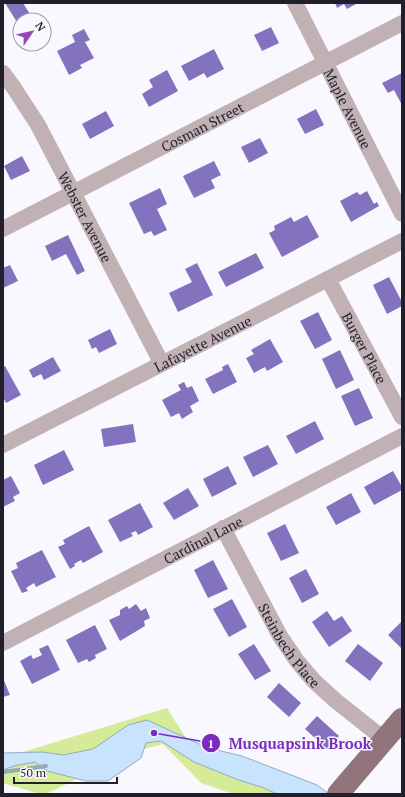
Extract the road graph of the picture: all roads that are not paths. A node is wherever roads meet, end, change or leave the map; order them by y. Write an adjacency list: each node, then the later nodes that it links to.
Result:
1 (295, 3): 3 (street, Maple Avenue)
2 (402, 24): 3 (street, Cosman Street)
3 (325, 63): 5 (street, Cosman Street); 6 (street, Maple Avenue)
4 (3, 73): 5 (street, Webster Avenue)
5 (74, 192): 7 (street, Cosman Street); 10 (street, Webster Avenue)
6 (402, 214)
7 (3, 229)
8 (402, 241): 9 (street, Lafayette Avenue)
9 (328, 279): 10 (street, Lafayette Avenue); 11 (street, Burger Place)
10 (162, 364): 13 (street, Lafayette Avenue)
11 (402, 417)
12 (402, 436): 14 (street, Cardinal Lane)
13 (3, 445)
14 (223, 528): 15 (street, Cardinal Lane); 17 (street, Steinbech Place)
15 (3, 643)
16 (402, 719): 17 (main road)
17 (384, 739): 18 (main road)
18 (338, 794)

